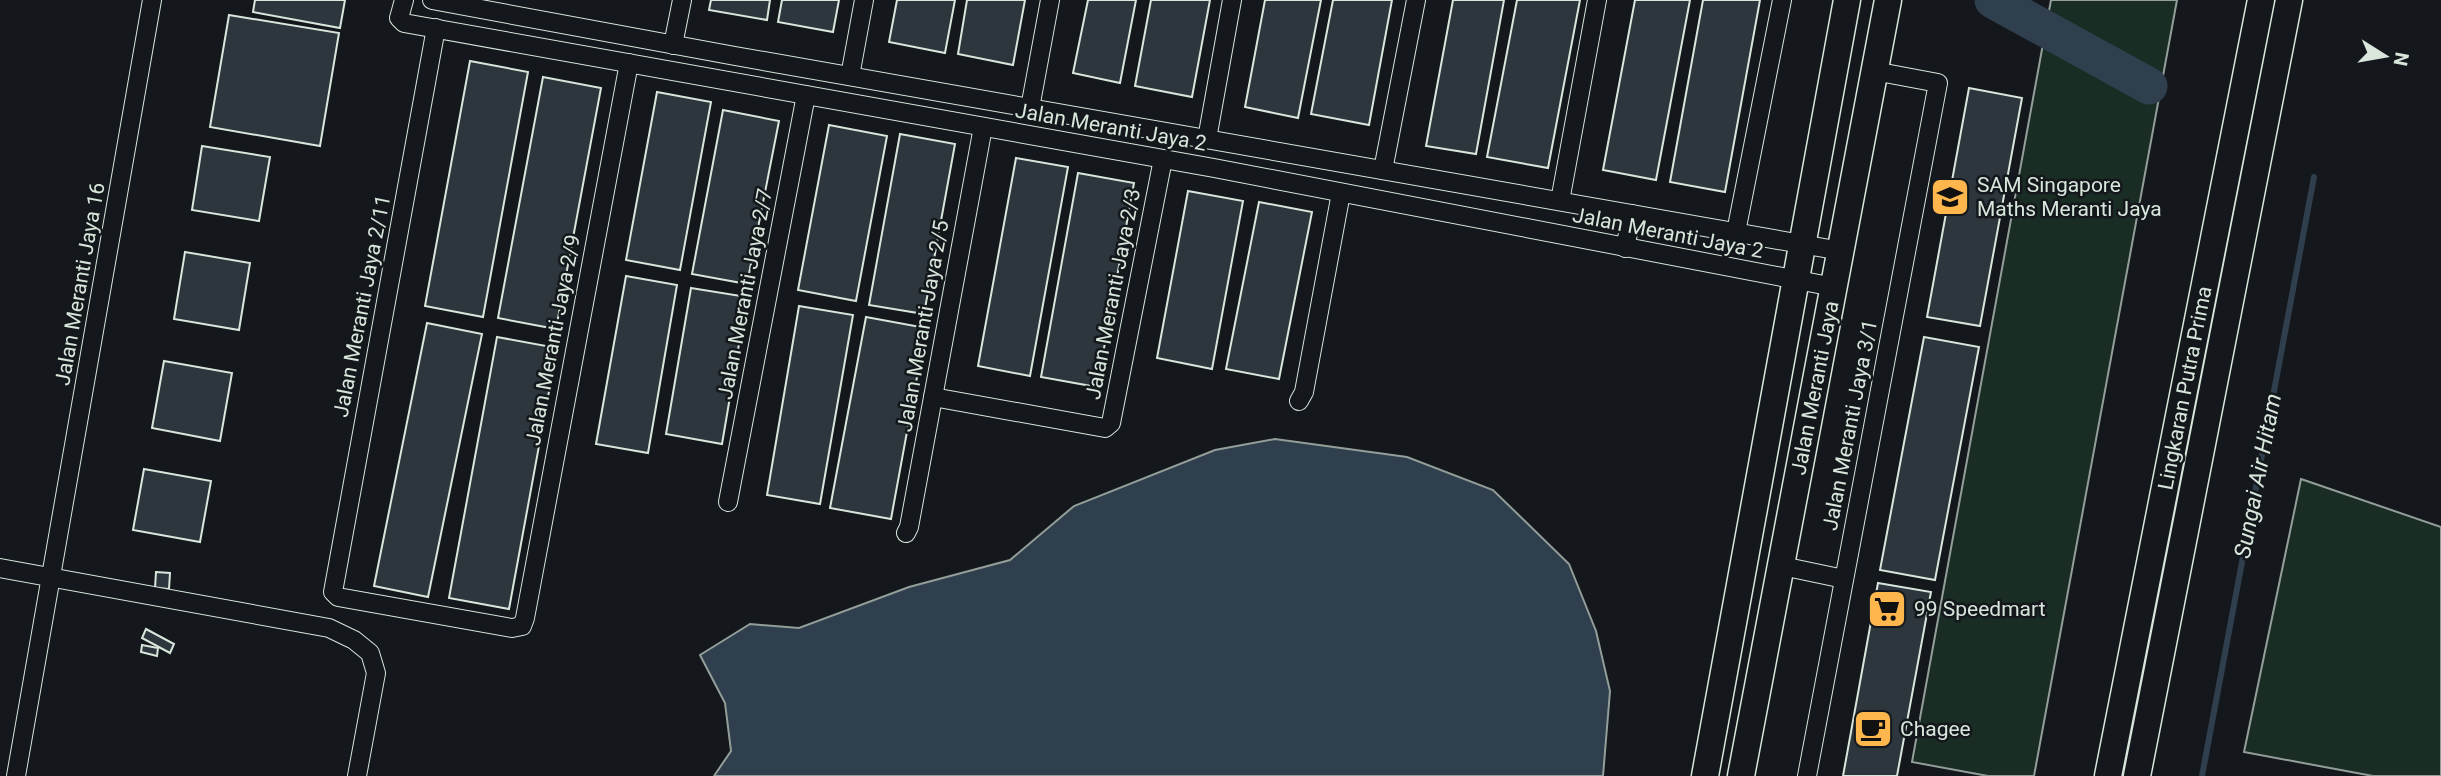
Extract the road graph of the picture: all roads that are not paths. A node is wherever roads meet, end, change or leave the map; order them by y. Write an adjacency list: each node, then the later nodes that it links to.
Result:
1 (152, 0): 46 (street, Jalan Meranti Jaya 16)
2 (404, 0): 16 (street, Jalan Meranti Jaya 2)
3 (432, 0): 15 (street, Jalan Meranti Jaya 2)
4 (681, 0): 17 (street)
5 (864, 0): 20 (street)
6 (1050, 0): 23 (street)
7 (1232, 0): 26 (street)
8 (1416, 0): 29 (street)
9 (1597, 0): 32 (street)
10 (1782, 0): 34 (street)
11 (1847, 0): 35 (street, Jalan Meranti Jaya)
12 (1888, 0): 19 (street, Jalan Meranti Jaya)
13 (2261, 0): 54 (street, Lingkaran Putra Prima)
14 (2289, 0): 55 (street, Lingkaran Putra Prima)
15 (475, 4): 17 (street, Jalan Meranti Jaya 2)
16 (436, 28): 18 (street, Jalan Meranti Jaya 2); 48 (street, Jalan Meranti Jaya 2/11)
17 (673, 45): 20 (street, Jalan Meranti Jaya 2)
18 (629, 63): 22 (street, Jalan Meranti Jaya 2); 48 (street, Jalan Meranti Jaya 2/9)
19 (1874, 71): 37 (street, Jalan Meranti Jaya); 47 (street, Jalan Meranti Jaya 3/1)
20 (850, 76): 21 (street, Jalan Meranti Jaya 2)
21 (941, 92): 23 (street, Jalan Meranti Jaya 2); 24 (street)
22 (806, 95): 24 (street, Jalan Meranti Jaya 2); 42 (street, Jalan Meranti Jaya 2/7)
23 (1030, 108): 26 (street, Jalan Meranti Jaya 2)
24 (936, 118): 25 (street, Jalan Meranti Jaya 2)
25 (983, 127): 28 (street, Jalan Meranti Jaya 2); 40 (street, Jalan Meranti Jaya 2/5)
26 (1207, 139): 27 (street, Jalan Meranti Jaya 2)
27 (1290, 154): 29 (street, Jalan Meranti Jaya 2); 30 (street)
28 (1163, 159): 30 (street, Jalan Meranti Jaya 2); 40 (street, Jalan Meranti Jaya 2/3)
29 (1384, 170): 32 (street, Jalan Meranti Jaya 2)
30 (1285, 182): 31 (street, Jalan Meranti Jaya 2)
31 (1341, 193): 36 (street, Jalan Meranti Jaya 2); 41 (street)
32 (1560, 201): 33 (street, Jalan Meranti Jaya 2)
33 (1632, 214): 34 (street, Jalan Meranti Jaya 2); 36 (street)
34 (1736, 232): 35 (street, Jalan Meranti Jaya 2)
35 (1802, 244): 37 (street, Jalan Meranti Jaya 2); 38 (street, Jalan Meranti Jaya)
36 (1625, 247): 38 (street, Jalan Meranti Jaya 2)
37 (1840, 251): 39 (street, Jalan Meranti Jaya)
38 (1795, 281): 39 (street, Jalan Meranti Jaya 2); 51 (street, Jalan Meranti Jaya)
39 (1834, 288): 44 (street, Jalan Meranti Jaya)
40 (933, 397): 43 (street, Jalan Meranti Jaya 2/5)
41 (1299, 401)
42 (728, 502)
43 (906, 533)
44 (1782, 566): 47 (street); 52 (street, Jalan Meranti Jaya)
45 (0, 568): 46 (street)
46 (50, 575): 49 (street, Jalan Meranti Jaya 16); 50 (street)
47 (1843, 579): 53 (street, Jalan Meranti Jaya 3/1)
48 (522, 626)
49 (16, 776)
50 (357, 776)
51 (1705, 776)
52 (1741, 776)
53 (1807, 776)
54 (2108, 776)
55 (2137, 776)

